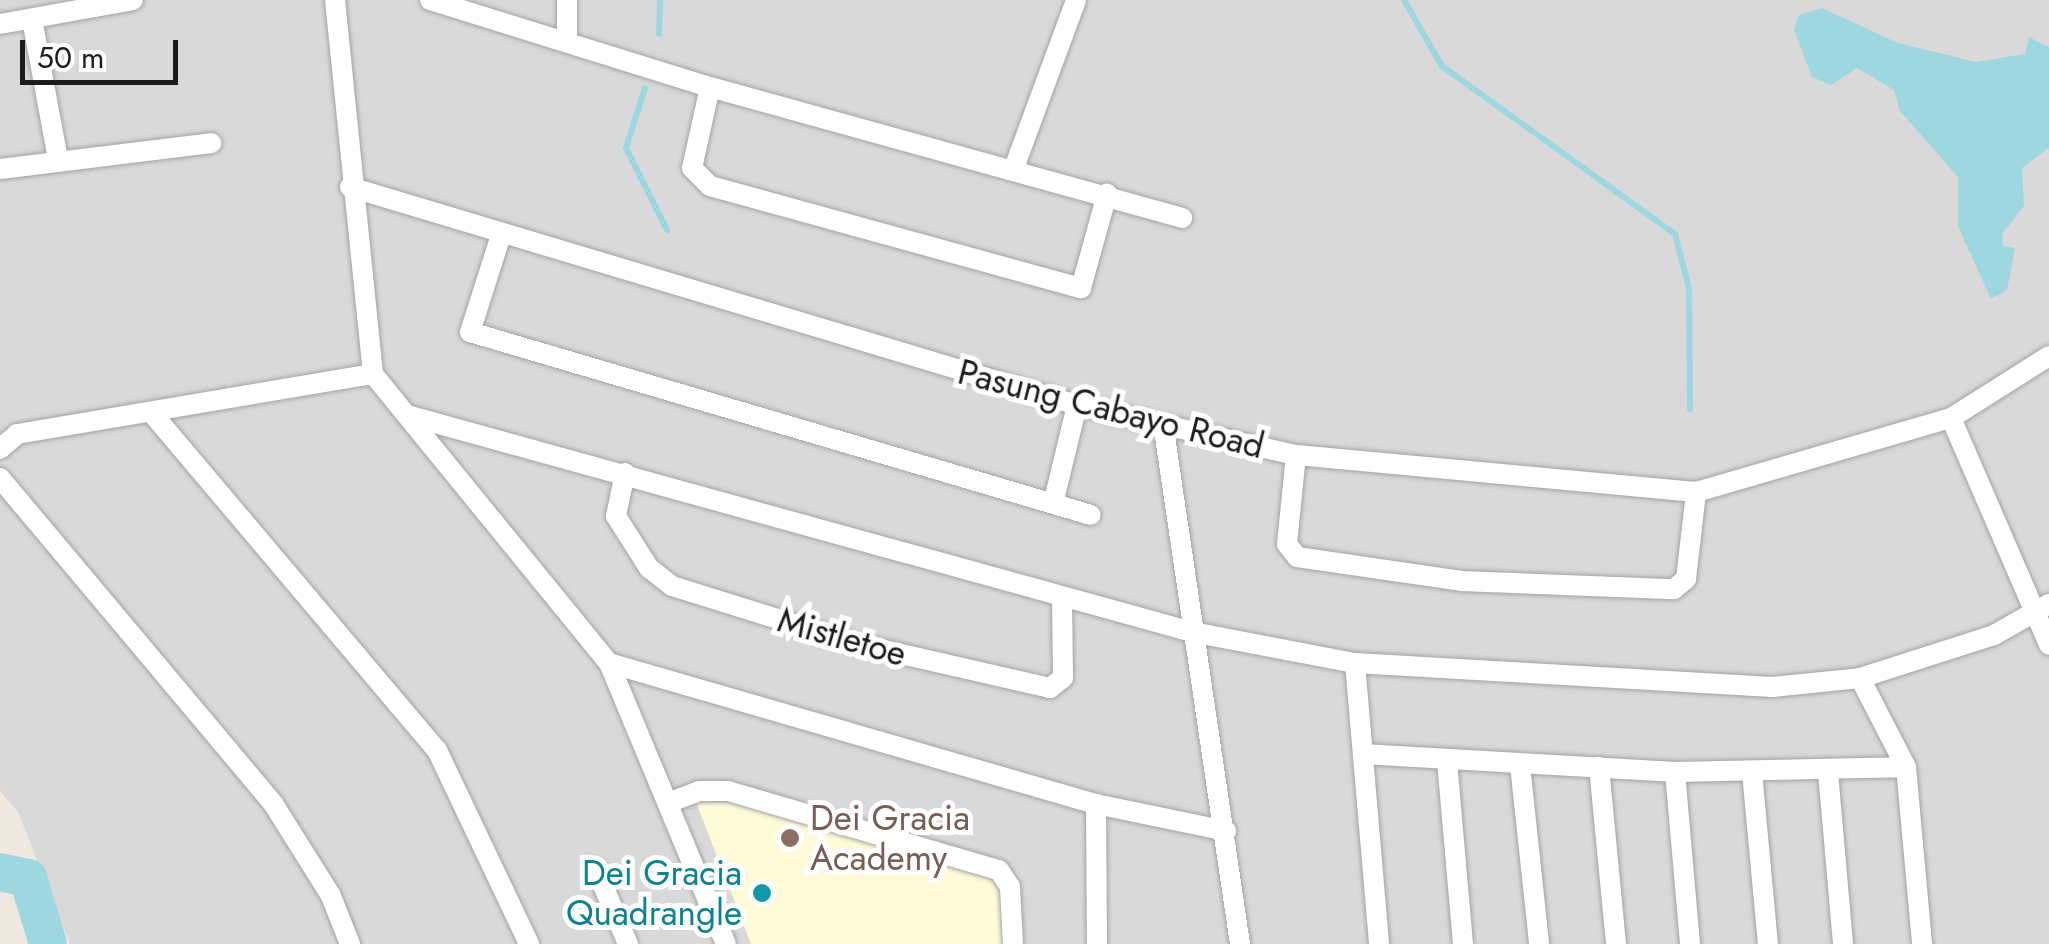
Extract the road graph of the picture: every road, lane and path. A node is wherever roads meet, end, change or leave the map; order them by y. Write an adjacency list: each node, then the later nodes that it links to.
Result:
1 (335, 0): 14 (street)
2 (430, 0): 8 (street)
3 (567, 0): 8 (street)
4 (1076, 0): 12 (street)
5 (120, 1): 6 (street)
6 (32, 19): 7 (street); 11 (street)
7 (0, 24)
8 (567, 42): 9 (street)
9 (710, 87): 12 (street); 15 (street)
10 (211, 144): 11 (street)
11 (58, 159): 13 (street)
12 (1014, 168): 15 (street)
13 (0, 170)
14 (350, 188): 17 (street, Pasung Cabayo Road); 19 (street)
15 (1106, 194): 16 (street)
16 (1182, 218)
17 (501, 234): 20 (street, Pasung Cabayo Road); 30 (street)
18 (2049, 356): 23 (street, Pasung Cabayo Road)
19 (374, 374): 21 (street); 22 (street)
20 (1076, 406): 24 (street, Pasung Cabayo Road); 30 (street)
21 (150, 412): 25 (street); 52 (street)
22 (410, 416): 27 (street); 36 (street)
23 (1950, 418): 29 (street, Pasung Cabayo Road); 33 (street)
24 (1164, 430): 26 (street, Pasung Cabayo Road); 34 (street)
25 (0, 449)
26 (1296, 455): 29 (street, Pasung Cabayo Road); 29 (street)
27 (625, 474): 32 (street); 32 (street, Mistletoe)
28 (0, 478): 51 (street)
29 (1696, 492)
30 (1054, 500): 31 (street)
31 (1091, 515)
32 (1062, 597): 34 (street)
33 (2042, 608): 35 (street); 38 (street)
34 (1192, 632): 37 (street); 49 (street)
35 (2049, 644)
36 (608, 663): 47 (street); 48 (street)
37 (1355, 664): 38 (street); 39 (street)
38 (1860, 678): 42 (street)
39 (1363, 754): 40 (street); 58 (street)
40 (1447, 762): 41 (street); 59 (street)
41 (1520, 765): 43 (street); 60 (street)
42 (1906, 766): 46 (street); 65 (street)
43 (1598, 767): 44 (street); 61 (street)
44 (1675, 772): 45 (street); 62 (street)
45 (1752, 772): 46 (street); 63 (street)
46 (1828, 772): 64 (street)
47 (668, 803): 54 (street); 55 (street)
48 (1096, 804): 49 (street); 56 (street)
49 (1226, 831): 57 (street)
50 (596, 869): 53 (street)
51 (350, 944)
52 (528, 944)
53 (628, 944)
54 (726, 944)
55 (1013, 944)
56 (1097, 944)
57 (1240, 944)
58 (1379, 944)
59 (1464, 944)
60 (1539, 944)
61 (1616, 944)
62 (1690, 944)
63 (1768, 944)
64 (1844, 944)
65 (1922, 944)

